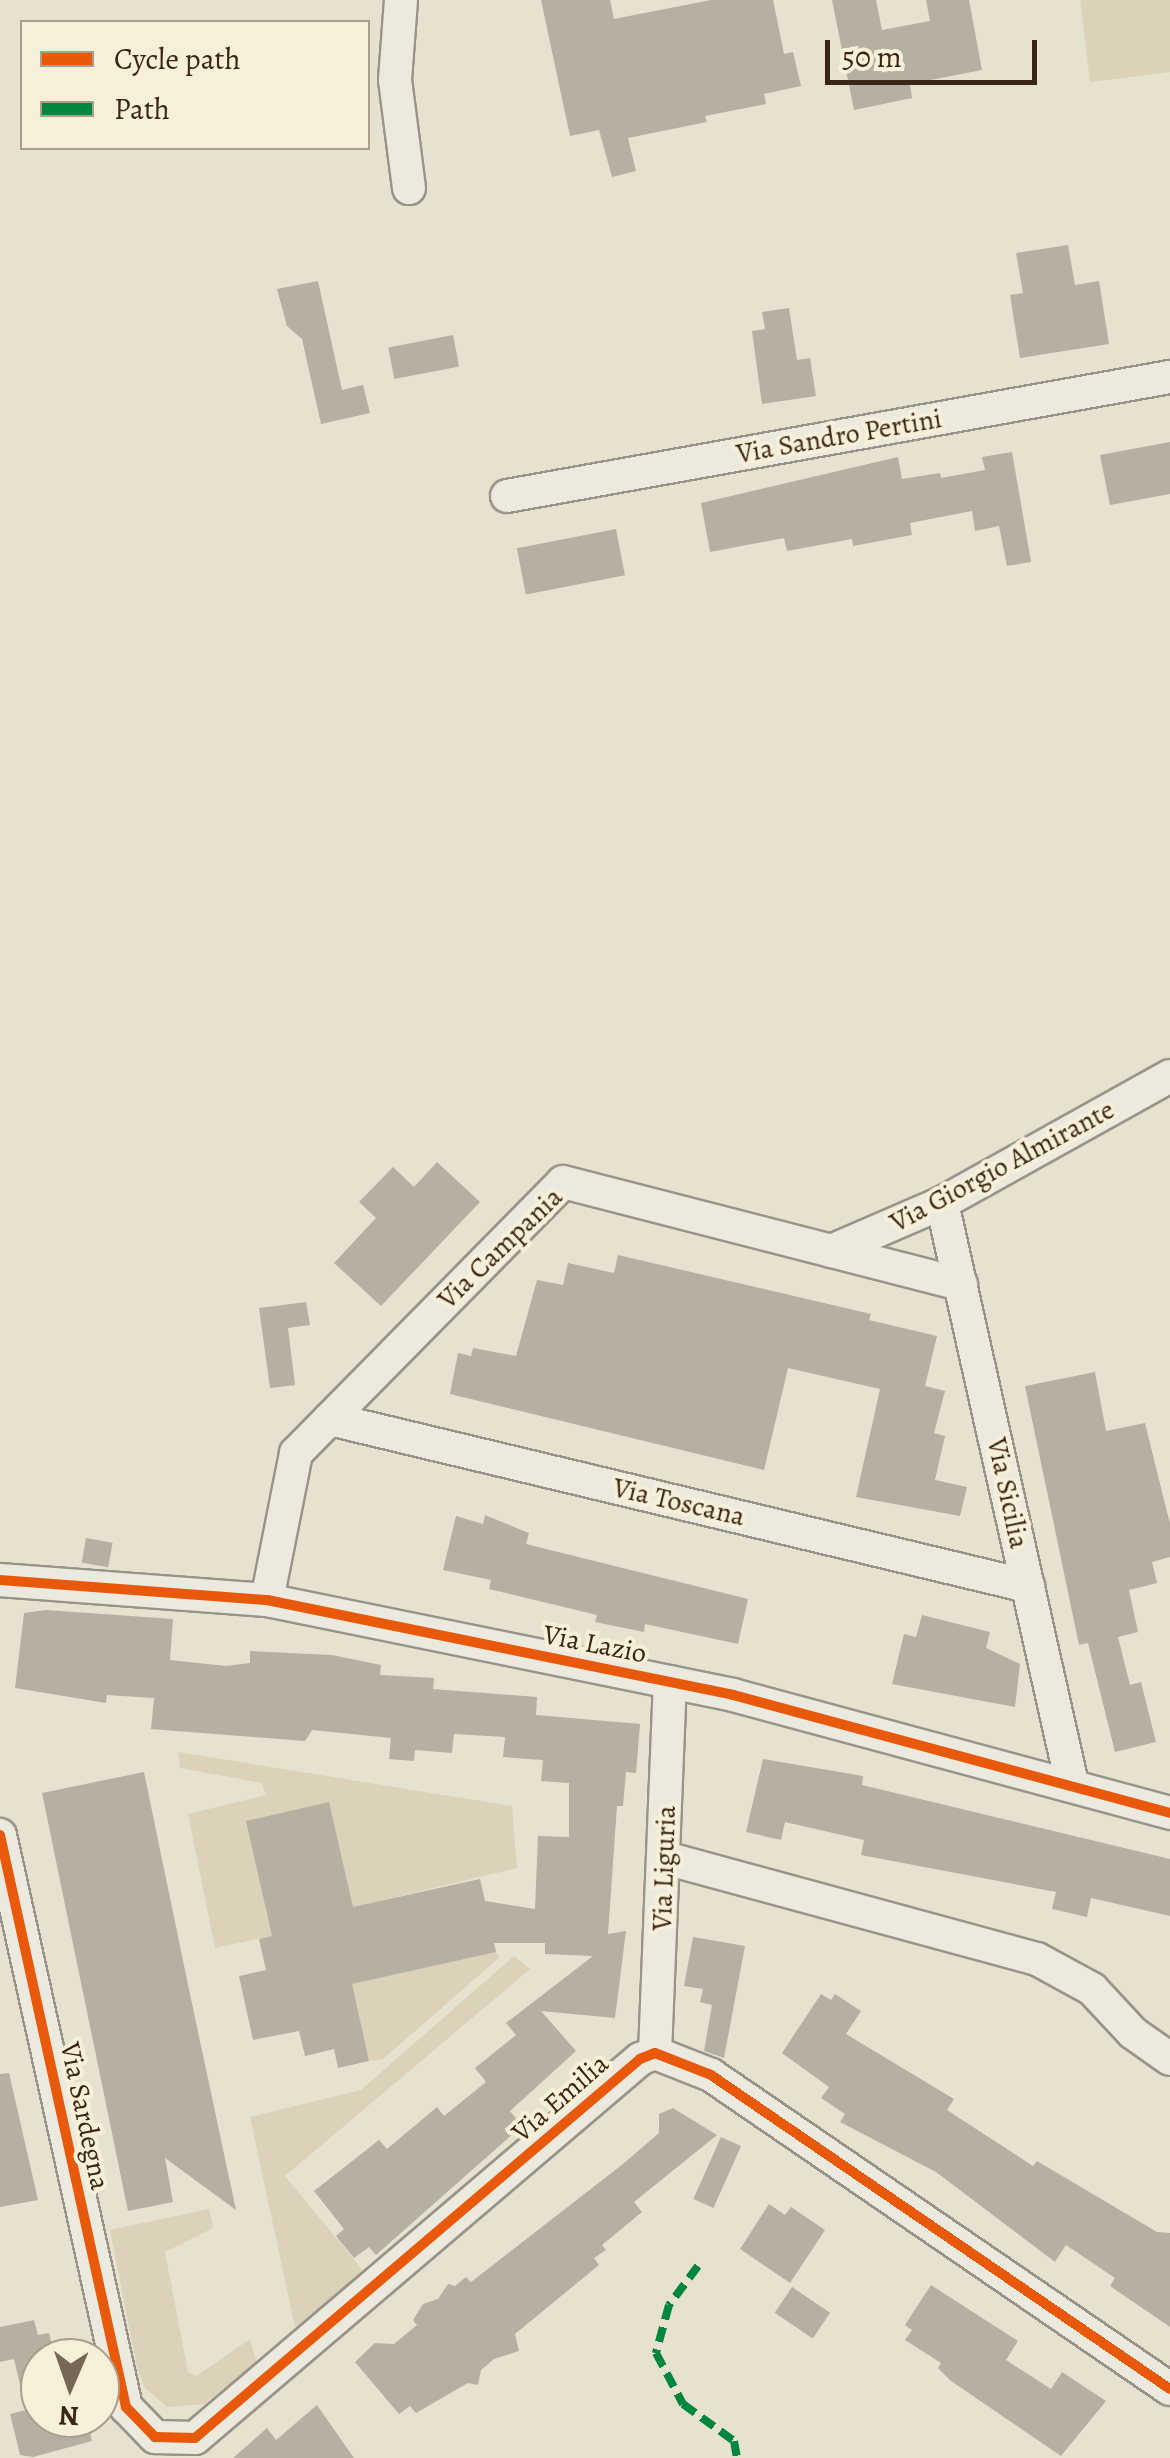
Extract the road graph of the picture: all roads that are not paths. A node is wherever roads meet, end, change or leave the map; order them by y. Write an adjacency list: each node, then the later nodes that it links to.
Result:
1 (401, 0): 2 (street)
2 (409, 188)
3 (1170, 377): 4 (street, Via Sandro Pertini)
4 (508, 496)
5 (1170, 1076): 6 (street, Via Giorgio Almirante)
6 (942, 1203): 7 (street, Via Giorgio Almirante); 8 (street, Via Sicilia)
7 (831, 1251): 8 (street, Via Campania); 9 (street, Via Campania)
8 (961, 1284): 11 (street, Via Sicilia)
9 (330, 1418): 11 (street, Via Toscana); 12 (street, Via Campania)
10 (0, 1580): 12 (street, Via Lazio)
11 (1028, 1586): 14 (street, Via Sicilia)
12 (267, 1600): 13 (street, Via Lazio)
13 (670, 1682): 14 (street, Via Lazio); 17 (street, Via Liguria)
14 (1072, 1784): 15 (street, Via Lazio)
15 (1170, 1814)
16 (0, 1834): 21 (street, Via Sardegna)
17 (665, 1858): 18 (street, Via Liguria); 19 (street)
18 (655, 2054): 20 (street); 21 (street, Via Emilia)
19 (1170, 2059)
20 (1163, 2383)
21 (126, 2407)

